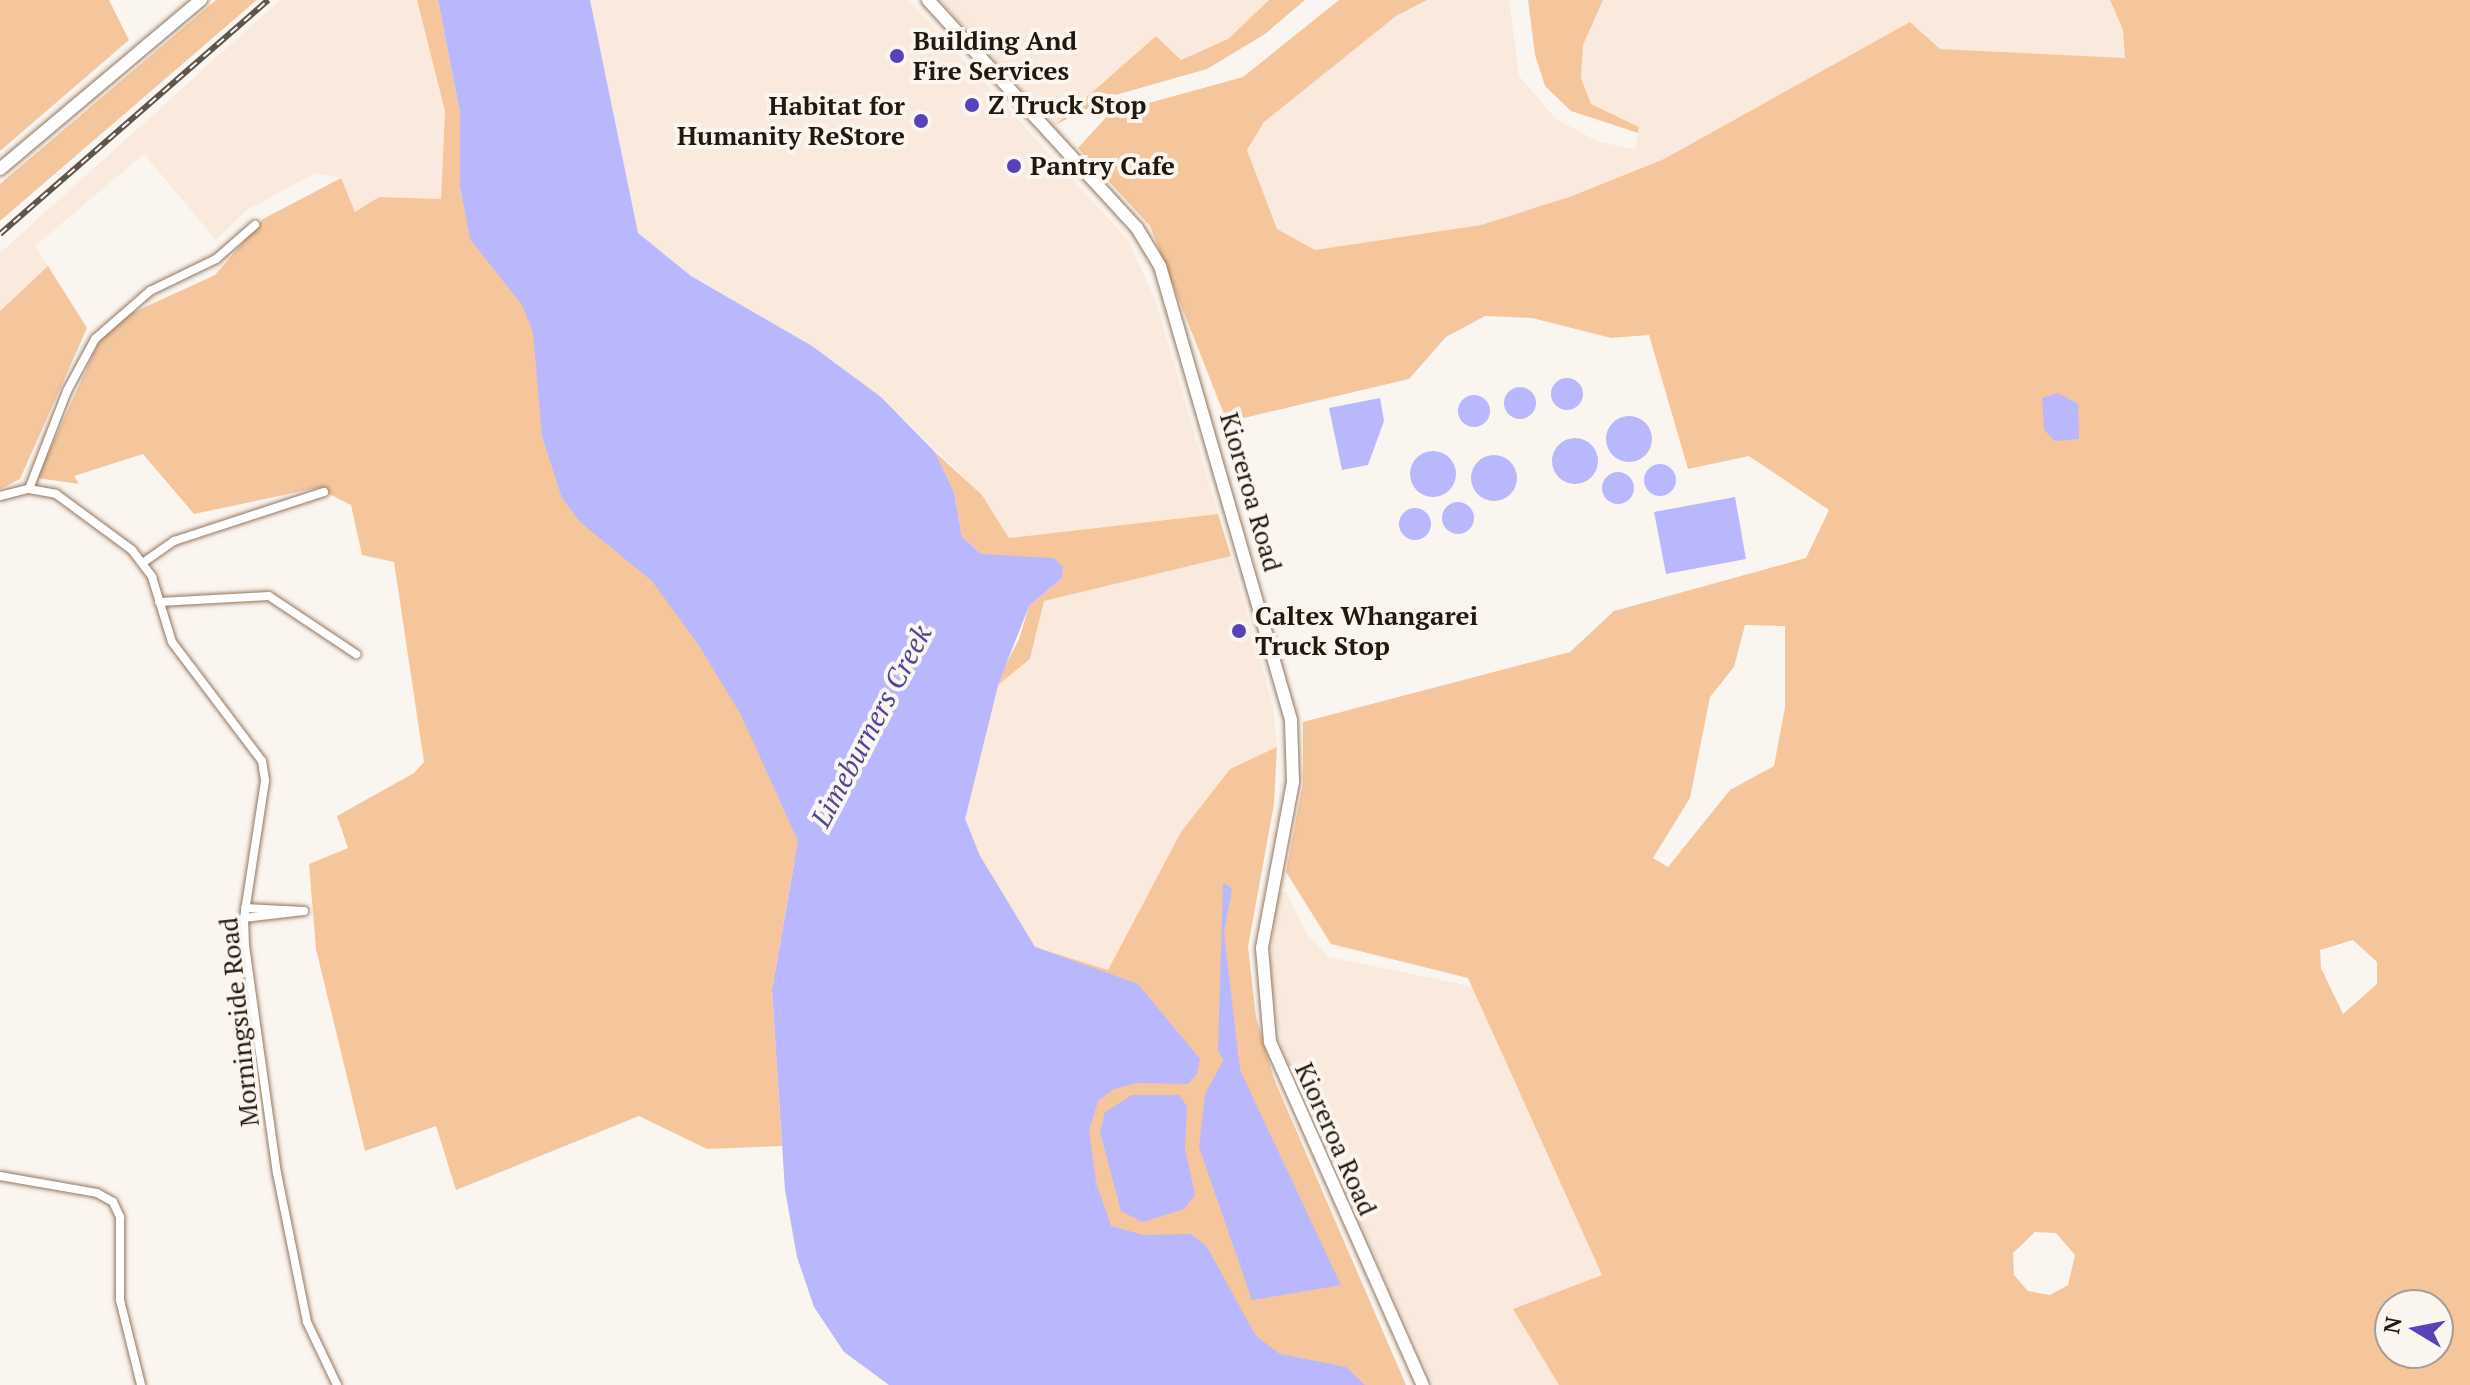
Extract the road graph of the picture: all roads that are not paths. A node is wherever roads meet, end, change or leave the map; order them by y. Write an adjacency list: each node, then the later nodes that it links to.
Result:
1 (928, 0): 15 (main road, Kioreroa Road)
2 (196, 2): 3 (main road)
3 (0, 169)
4 (255, 225): 5 (street)
5 (29, 489): 7 (street); 8 (street)
6 (324, 492): 8 (street)
7 (0, 496)
8 (144, 562): 9 (street, Morningside Road)
9 (159, 602): 10 (street); 11 (street, Morningside Road)
10 (356, 654)
11 (244, 913): 11 (street); 14 (street, Morningside Road)
12 (0, 1176): 13 (street)
13 (141, 1385)
14 (337, 1385)
15 (1423, 1385)

